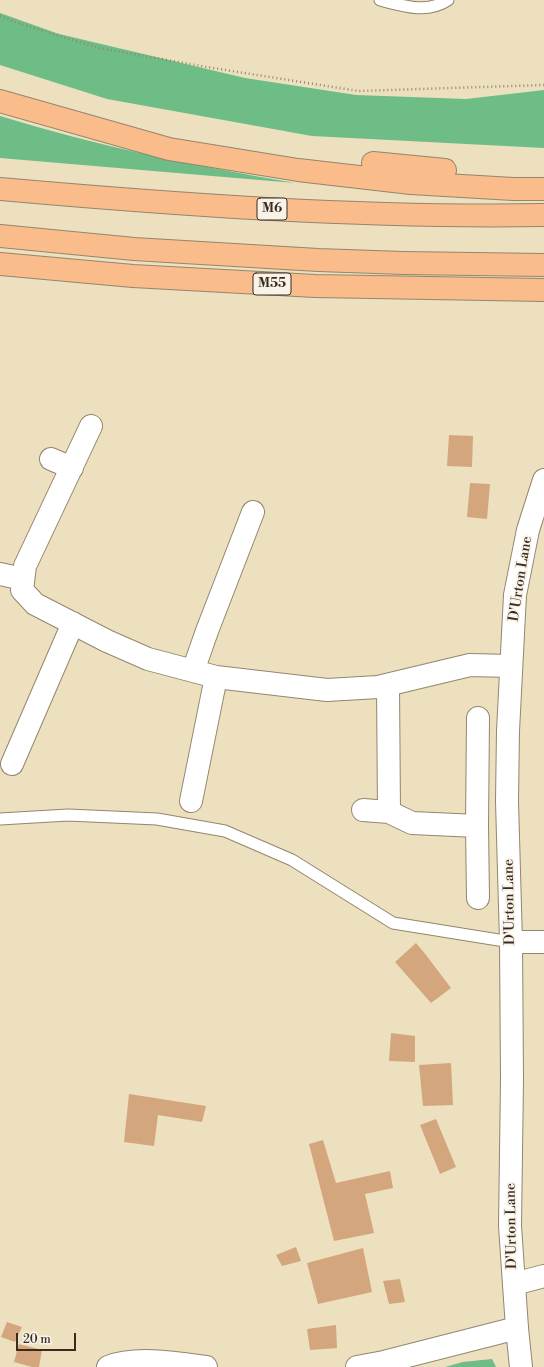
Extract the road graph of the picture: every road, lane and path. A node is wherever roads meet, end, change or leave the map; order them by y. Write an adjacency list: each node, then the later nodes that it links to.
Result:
1 (380, 0): 2 (lane)
2 (448, 0)
3 (0, 16): 4 (path)
4 (544, 86)
5 (0, 101): 6 (highway)
6 (50, 114): 7 (highway); 9 (highway)
7 (544, 174)
8 (0, 189): 10 (highway, M6)
9 (544, 189)
10 (544, 215)
11 (0, 236): 13 (highway)
12 (0, 264): 14 (highway, M55)
13 (544, 265)
14 (544, 290)
15 (91, 426): 17 (street)
16 (51, 459): 17 (street)
17 (72, 468): 21 (street)
18 (544, 480): 23 (street, D'Urton Lane)
19 (254, 512): 24 (street)
20 (0, 574): 21 (street)
21 (23, 579): 22 (street)
22 (73, 623): 24 (street); 28 (street)
23 (511, 666): 26 (street); 35 (street, D'Urton Lane)
24 (193, 671): 25 (street)
25 (216, 677): 26 (street); 29 (street)
26 (388, 685): 31 (street)
27 (478, 718): 33 (street)
28 (12, 764)
29 (191, 801)
30 (363, 810): 31 (street)
31 (388, 812): 33 (street)
32 (0, 819): 35 (lane)
33 (477, 826): 34 (street)
34 (478, 898)
35 (511, 942): 36 (street); 38 (street, D'Urton Lane)
36 (544, 942)
37 (544, 1276): 38 (street)
38 (514, 1284): 39 (street, D'Urton Lane)
39 (517, 1328): 42 (street); 43 (street, D'Urton Lane)
40 (108, 1367): 41 (street)
41 (206, 1367)
42 (357, 1367)
43 (521, 1367)

